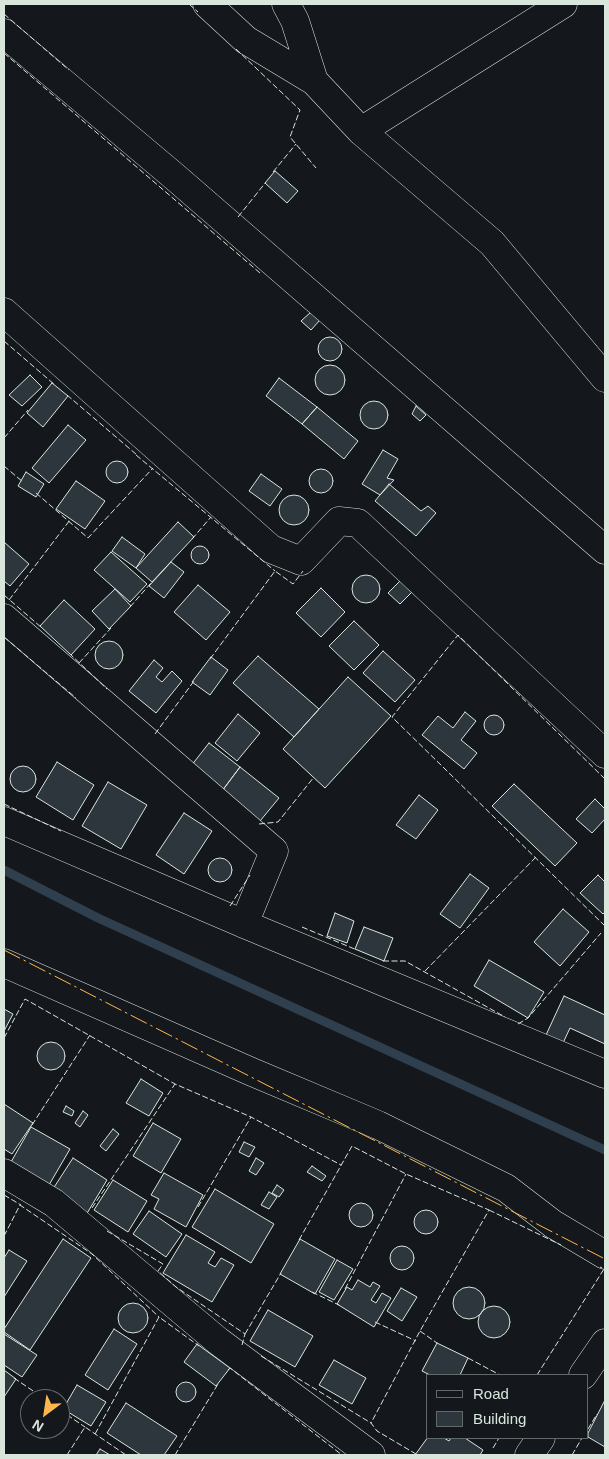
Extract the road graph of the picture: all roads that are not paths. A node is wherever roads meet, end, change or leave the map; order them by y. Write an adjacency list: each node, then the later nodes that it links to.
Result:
1 (207, 4): 5 (street)
2 (286, 4): 5 (street)
3 (563, 4): 6 (street)
4 (4, 33): 9 (street)
5 (314, 81): 6 (street)
6 (361, 131): 8 (street)
7 (4, 312): 11 (street)
8 (605, 378)
9 (605, 550)
10 (4, 618): 13 (street)
11 (605, 754)
12 (4, 821): 13 (street)
13 (244, 924): 15 (street)
14 (4, 963): 17 (street)
15 (605, 1074)
16 (4, 1173): 21 (street)
17 (605, 1255)
18 (605, 1343): 19 (street)
19 (584, 1374)
20 (539, 1439): 22 (street)
21 (370, 1455)
22 (529, 1455)

